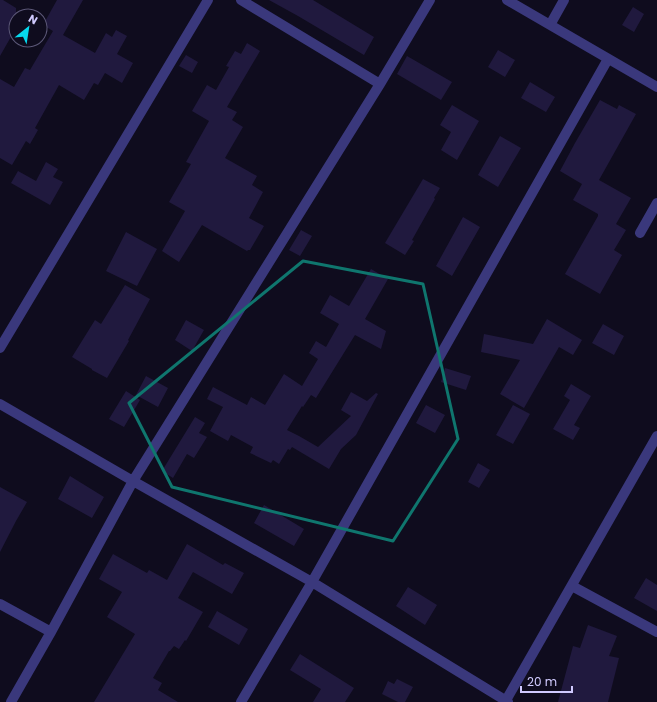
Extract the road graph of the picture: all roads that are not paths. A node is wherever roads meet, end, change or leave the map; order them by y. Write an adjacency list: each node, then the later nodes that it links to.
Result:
1 (208, 0): 12 (street)
2 (242, 0): 8 (street)
3 (430, 0): 8 (street)
4 (507, 0): 6 (street)
5 (564, 0): 6 (street)
6 (550, 25): 7 (street)
7 (608, 59): 9 (street); 16 (street)
8 (380, 84): 15 (street)
9 (657, 87)
10 (657, 203): 11 (street)
11 (640, 233)
12 (0, 348)
13 (0, 404): 15 (street)
14 (657, 436): 17 (street)
15 (132, 481): 16 (street); 19 (street)
16 (312, 582): 22 (street); 23 (street)
17 (572, 586): 20 (street); 23 (street)
18 (0, 604): 19 (street)
19 (50, 632): 21 (street)
20 (657, 632)
21 (11, 702)
22 (241, 702)
23 (507, 702)

